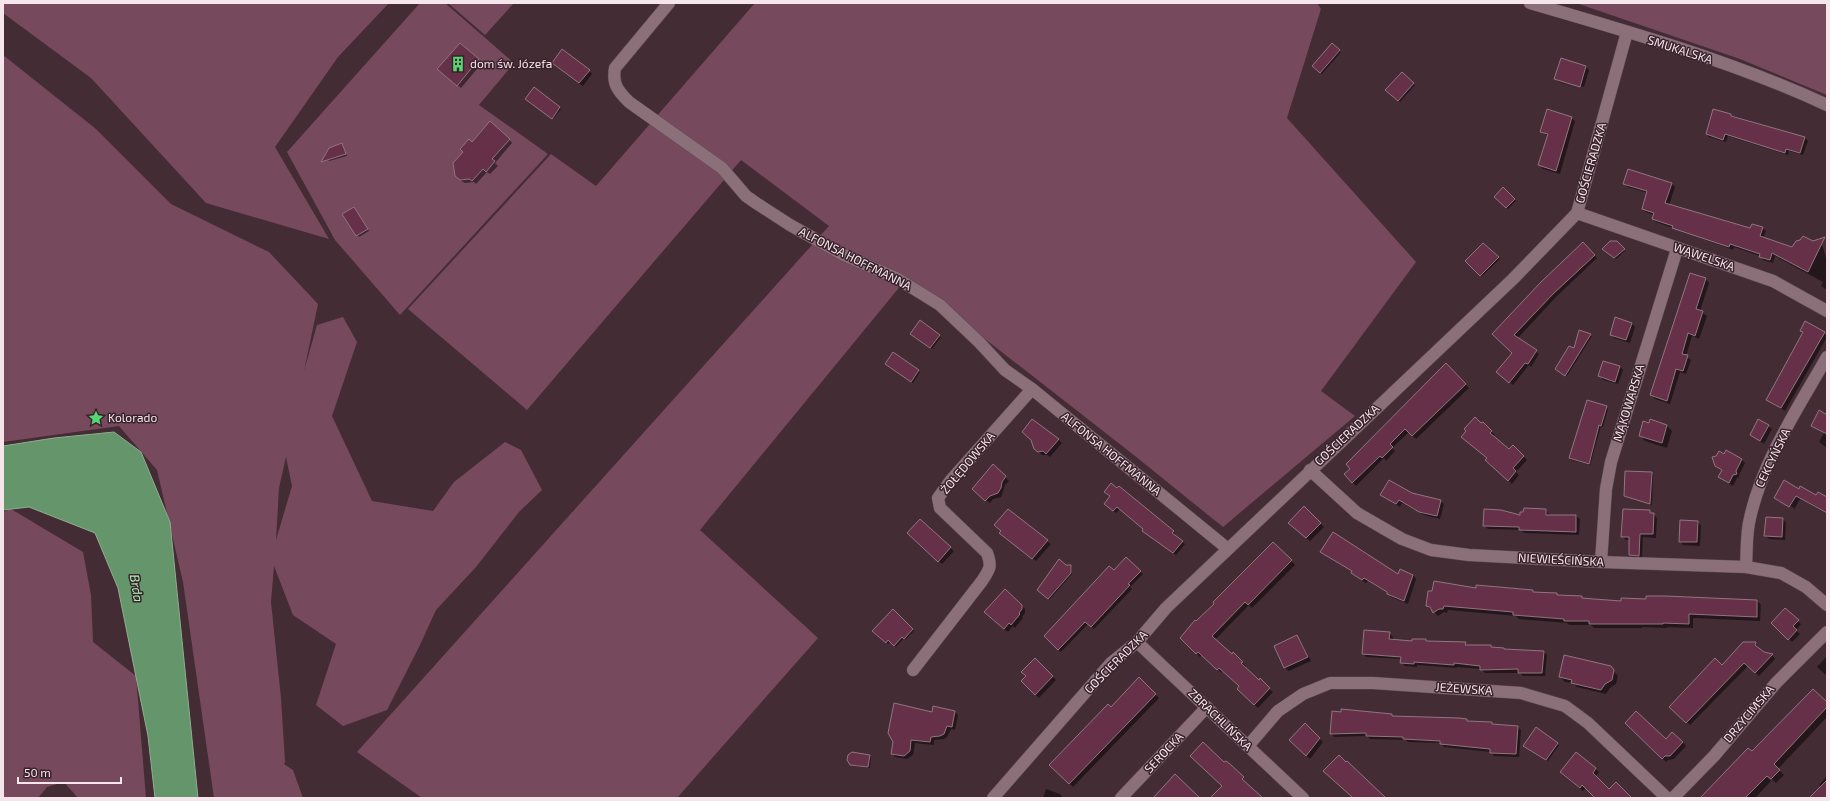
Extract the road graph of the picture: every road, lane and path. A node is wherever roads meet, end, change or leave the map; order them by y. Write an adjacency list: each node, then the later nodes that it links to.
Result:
1 (669, 3): 9 (street, ALFONSA HOFFMANNA)
2 (1530, 3): 3 (street, SMUKALSKA)
3 (1627, 32): 4 (street, SMUKALSKA); 5 (street, GOŚCIERADZKA)
4 (1827, 105)
5 (1577, 213): 6 (street, WĄWELSKA); 10 (street, GOŚCIERADZKA)
6 (1678, 249): 7 (street, WĄWELSKA); 12 (street, MĄKOWARSKA)
7 (1827, 311)
8 (1827, 357): 13 (street, CEKCYŃSKA)
9 (1032, 389): 11 (street, ALFONSA HOFFMANNA); 17 (street, ŻOŁĘDOWSKA)
10 (1310, 470): 11 (street, GOŚCIERADZKA); 12 (street, NIEWIEŚCIŃSKA)
11 (1228, 549): 16 (street, GOŚCIERADZKA)
12 (1601, 562): 13 (street, NIEWIEŚCIŃSKA)
13 (1746, 567): 14 (street, NIEWIEŚCIŃSKA)
14 (1827, 605)
15 (1827, 632): 24 (street, DRZYCIMSKA)
16 (1137, 642): 18 (street, ZBRACHLIŃSKA); 20 (street, GOŚCIERADZKA)
17 (913, 670)
18 (1207, 707): 19 (street, ZBRACHLIŃSKA); 21 (street, SEROCKA)
19 (1248, 746): 22 (street, ZBRACHLIŃSKA); 23 (street, JEŻEWSKA)
20 (993, 798)
21 (1121, 798)
22 (1303, 798)
23 (1667, 798)
24 (1673, 798)

